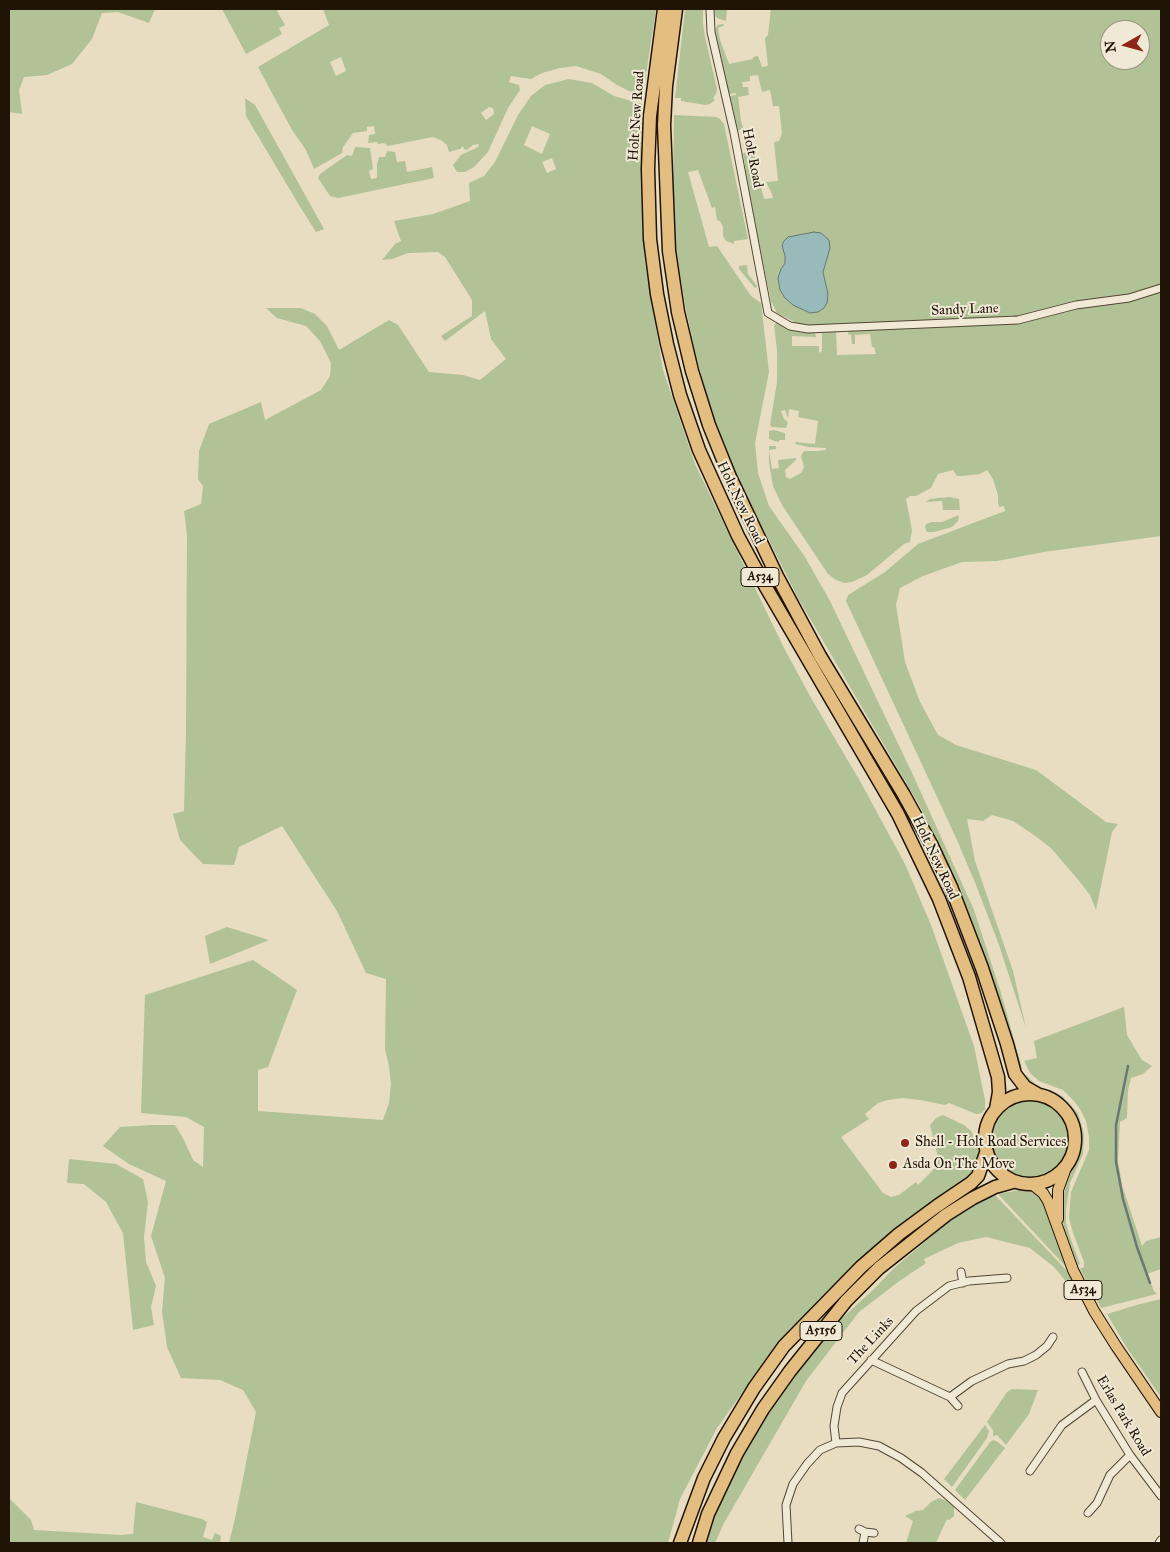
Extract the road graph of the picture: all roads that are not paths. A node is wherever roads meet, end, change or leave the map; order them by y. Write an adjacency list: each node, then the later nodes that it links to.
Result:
1 (664, 9): 7 (highway, Holt New Road / A534)
2 (676, 9): 6 (highway, Holt New Road / A534)
3 (710, 9): 5 (street, Holt Road)
4 (1161, 288): 5 (street, Sandy Lane)
5 (768, 313)
6 (1039, 1095): 7 (highway); 9 (highway)
7 (996, 1109): 8 (highway)
8 (986, 1153): 10 (highway); 30 (highway, A5156)
9 (1068, 1165): 11 (highway); 12 (main road, A534)
10 (1013, 1182): 11 (highway); 31 (highway, A5156)
11 (1033, 1185): 12 (main road, A534)
12 (1059, 1230): 22 (main road, A534)
13 (961, 1272): 15 (street)
14 (1002, 1281): 15 (street, The Links)
15 (963, 1282): 17 (street, The Links)
16 (1053, 1337): 19 (street)
17 (871, 1360): 19 (street); 23 (street, The Links)
18 (1082, 1372): 20 (street, Erlas Park Road)
19 (950, 1397): 21 (street)
20 (1096, 1400): 24 (street, Erlas Park Road); 25 (street)
21 (958, 1406)
22 (1161, 1412)
23 (836, 1443): 32 (street); 34 (street)
24 (1130, 1455): 26 (street, Erlas Park Road); 27 (street)
25 (1030, 1471)
26 (1161, 1496)
27 (1088, 1513)
28 (874, 1533): 33 (street)
29 (1161, 1540): 35 (street)
30 (680, 1543)
31 (699, 1543)
32 (788, 1543)
33 (863, 1543)
34 (1001, 1543)
35 (1159, 1543)

